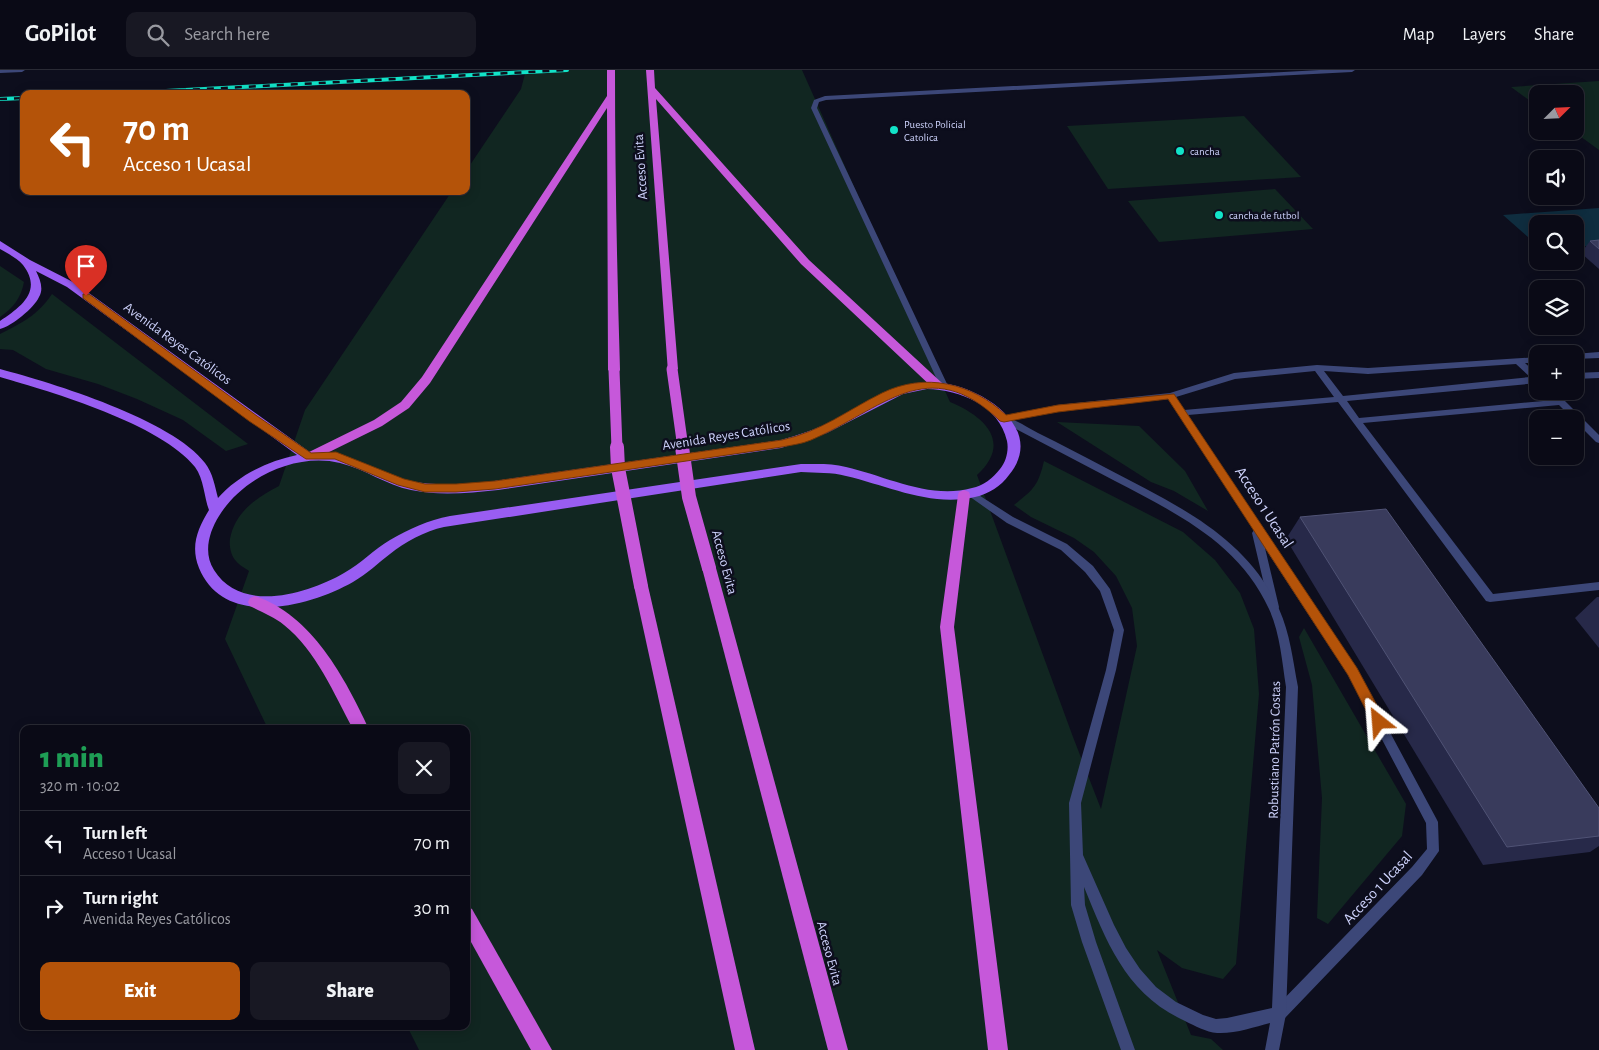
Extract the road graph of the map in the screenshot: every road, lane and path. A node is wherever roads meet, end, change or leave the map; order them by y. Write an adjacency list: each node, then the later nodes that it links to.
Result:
1 (22, 70): 5 (street)
2 (611, 70): 7 (highway, Acceso Evita)
3 (650, 70): 6 (highway, Acceso Evita)
4 (1352, 70): 21 (street)
5 (0, 71)
6 (652, 89): 21 (highway); 42 (highway, Acceso Evita, bridge)
7 (612, 94): 29 (highway); 41 (highway, Acceso Evita, bridge)
8 (0, 244): 9 (main road, Avenida Reyes Católicos)
9 (26, 262): 10 (main road); 29 (main road, Avenida Reyes Católicos)
10 (0, 326)
11 (1599, 355): 12 (street)
12 (1584, 356)
13 (1529, 360): 14 (street)
14 (1518, 361): 15 (street); 16 (street)
15 (1317, 368): 22 (street); 23 (street)
16 (1529, 371)
17 (0, 373): 31 (main road)
18 (1599, 375): 19 (street)
19 (1584, 376)
20 (1529, 380): 23 (street)
21 (941, 386): 26 (main road, Avenida Reyes Católicos); 29 (main road, Avenida Reyes Católicos)
22 (1171, 396): 25 (street, Acceso 1 Ucasal); 26 (street)
23 (1341, 399): 25 (street); 27 (street)
24 (1562, 402): 27 (street); 28 (street)
25 (1181, 413): 32 (street, Acceso 1 Ucasal)
26 (1004, 419): 30 (main road, Avenida Reyes Católicos); 35 (street, Robustiano Patrón Costas)
27 (1357, 421): 33 (street)
28 (1599, 440)
29 (309, 457): 31 (main road, Avenida Reyes Católicos)
30 (968, 494): 34 (main road, Avenida Reyes Católicos); 37 (street); 43 (highway)
31 (215, 510): 34 (main road, Avenida Reyes Católicos)
32 (1256, 526): 35 (street); 39 (street, Acceso 1 Ucasal)
33 (1599, 586)
34 (256, 602): 36 (highway)
35 (1274, 610): 39 (street, Robustiano Patrón Costas)
36 (359, 725)
37 (1077, 855): 39 (street); 44 (street)
38 (470, 923): 40 (highway)
39 (1279, 1014): 45 (street, Robustiano Patrón Costas)
40 (542, 1050)
41 (745, 1050)
42 (838, 1050)
43 (998, 1050)
44 (1128, 1050)
45 (1272, 1050)

